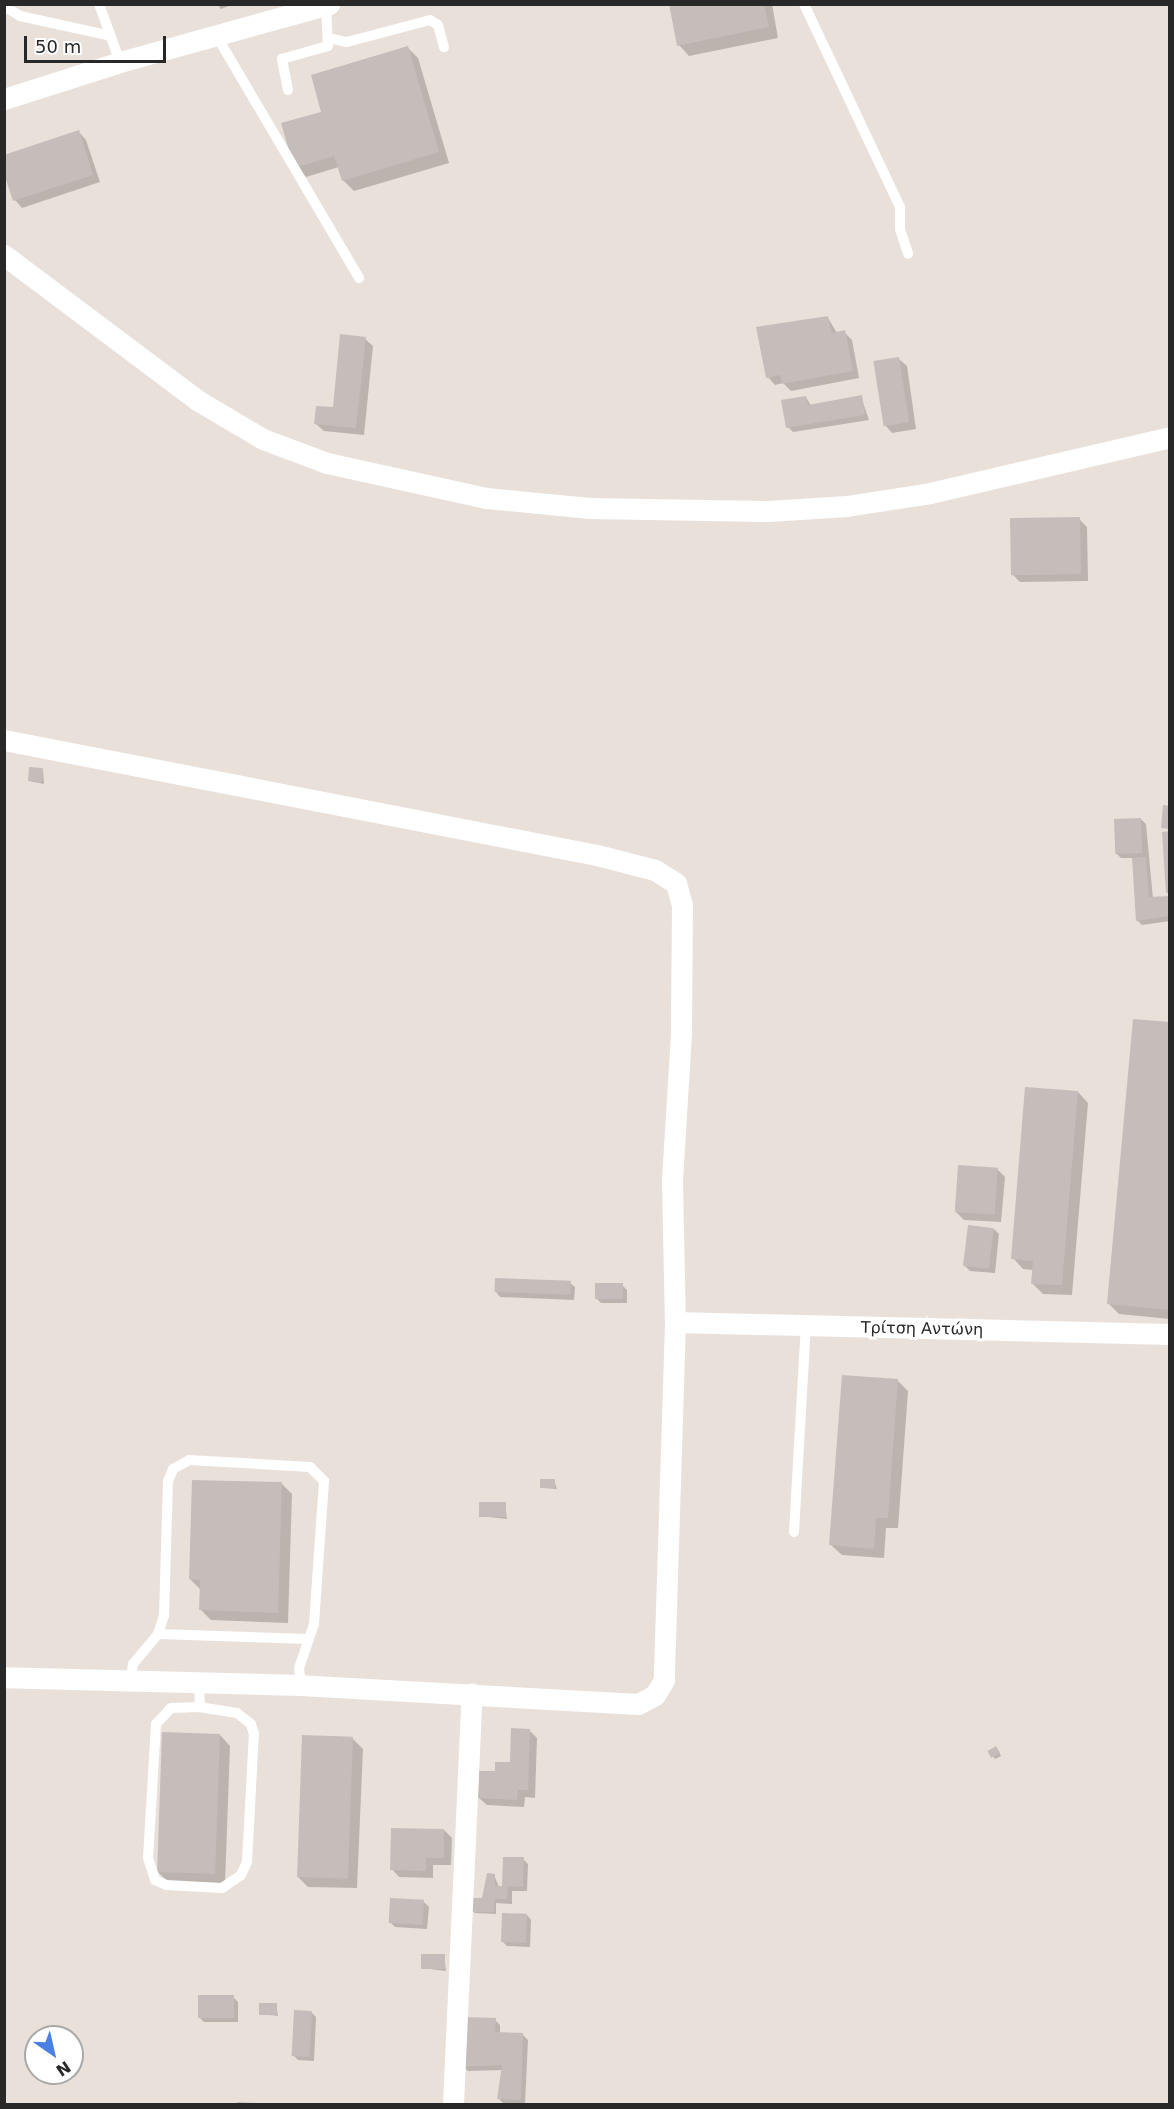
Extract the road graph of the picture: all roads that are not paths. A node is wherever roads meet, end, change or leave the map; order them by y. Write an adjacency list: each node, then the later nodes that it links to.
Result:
1 (99, 4): 6 (lane)
2 (804, 4): 12 (lane)
3 (327, 5): 5 (street); 7 (lane)
4 (4, 6): 6 (lane)
5 (216, 35): 9 (street); 14 (lane)
6 (111, 36): 9 (lane)
7 (329, 38): 8 (lane); 10 (lane)
8 (444, 47)
9 (120, 62): 11 (street)
10 (288, 90)
11 (4, 99)
12 (908, 254)
13 (4, 255): 15 (street)
14 (359, 278)
15 (1170, 437)
16 (4, 740): 17 (street)
17 (675, 1322): 18 (street, Τρίτση Αντώνη); 27 (street)
18 (806, 1326): 19 (street, Τρίτση Αντώνη); 20 (lane)
19 (1170, 1334)
20 (794, 1532)
21 (158, 1634): 22 (lane); 22 (lane); 24 (lane)
22 (309, 1639): 26 (lane)
23 (4, 1677): 24 (street)
24 (131, 1678): 25 (street)
25 (199, 1682): 26 (street); 28 (lane)
26 (301, 1685): 27 (street)
27 (472, 1693): 29 (street)
28 (200, 1707): 28 (lane)
29 (453, 2104)

